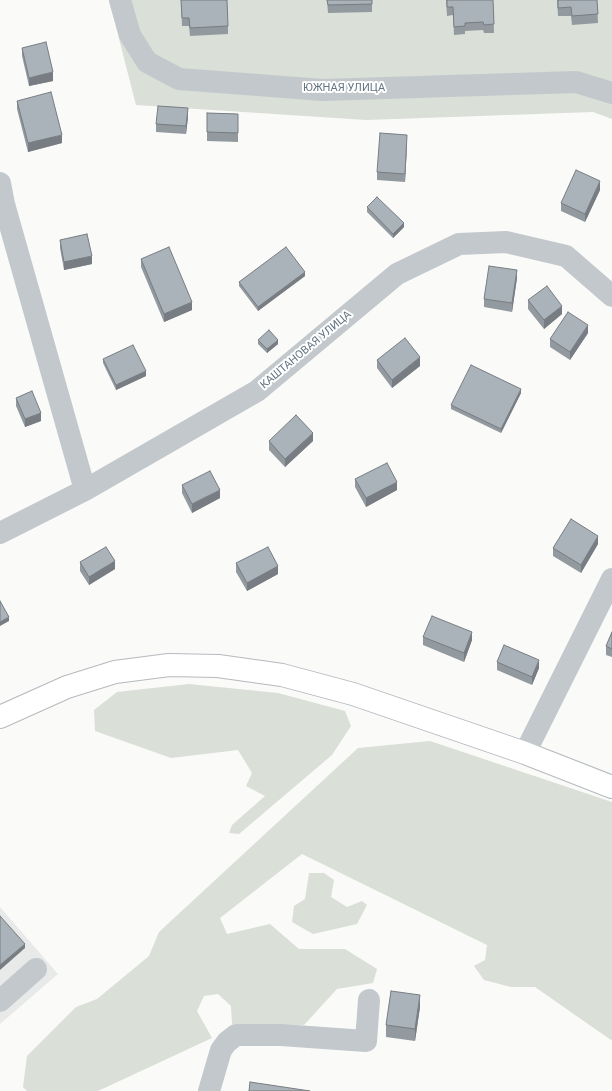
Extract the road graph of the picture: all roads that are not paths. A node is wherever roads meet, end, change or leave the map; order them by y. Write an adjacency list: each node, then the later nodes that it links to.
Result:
1 (120, 0): 2 (street, ЮЖНАЯ УЛИЦА)
2 (612, 93)
3 (0, 184): 5 (street)
4 (612, 296): 5 (street, КАШТАНОВАЯ УЛИЦА)
5 (85, 490): 6 (street, КАШТАНОВАЯ УЛИЦА)
6 (0, 533)
7 (612, 579): 9 (street)
8 (0, 717): 9 (main road)
9 (525, 753): 10 (main road)
10 (612, 788)
11 (36, 969): 13 (street)
12 (369, 1000): 14 (street)
13 (0, 1001)
14 (209, 1091)

